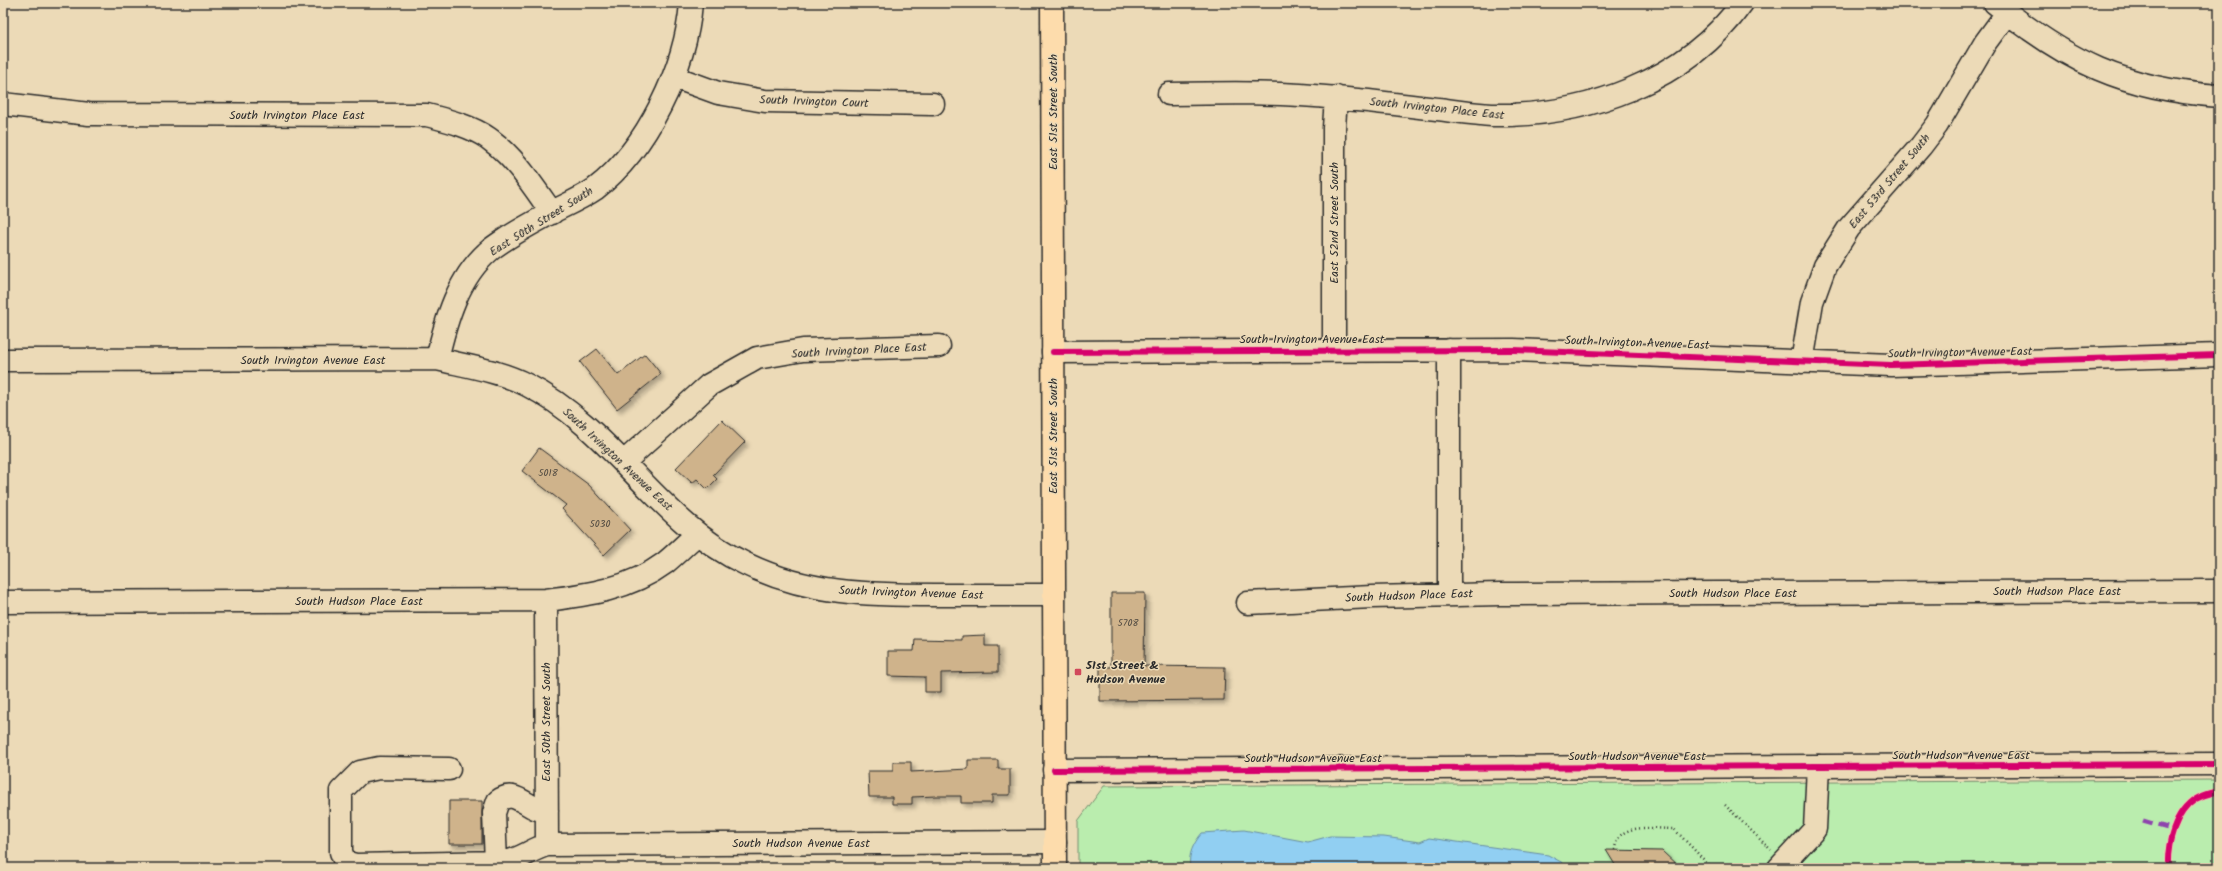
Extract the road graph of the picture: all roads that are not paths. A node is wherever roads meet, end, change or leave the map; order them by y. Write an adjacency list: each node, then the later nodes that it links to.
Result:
1 (691, 3): 5 (street, East 50th Street South)
2 (1052, 3): 15 (main road, East 51st Street South)
3 (1742, 3): 8 (street, South Irvington Place East)
4 (2001, 8): 7 (street); 19 (street, East 53rd Street South)
5 (674, 77): 10 (street, South Irvington Court); 11 (street, East 50th Street South)
6 (1169, 94): 8 (street, South Irvington Place East)
7 (2219, 96)
8 (1336, 98): 13 (street, East 52nd Street South)
9 (3, 104): 11 (street, South Irvington Place East)
10 (933, 104)
11 (552, 213): 17 (street, East 50th Street South)
12 (939, 346): 20 (street, South Irvington Place East)
13 (1334, 349): 14 (street, South Irvington Avenue East); 15 (street, South Irvington Avenue East)
14 (1449, 350): 19 (street, South Irvington Avenue East); 24 (street)
15 (1053, 352): 23 (main road, East 51st Street South)
16 (2219, 355): 19 (street, South Irvington Avenue East)
17 (438, 359): 18 (street, South Irvington Avenue East); 20 (street, South Irvington Avenue East)
18 (3, 360)
19 (1802, 362)
20 (624, 462): 21 (street, South Irvington Avenue East)
21 (697, 534): 23 (street, South Irvington Avenue East); 25 (street, South Hudson Place East)
22 (2219, 591): 24 (street, South Hudson Place East)
23 (1053, 595): 31 (main road, East 51st Street South)
24 (1449, 595): 27 (street, South Hudson Place East)
25 (546, 600): 26 (street, South Hudson Place East); 32 (street, East 50th Street South)
26 (3, 602)
27 (1248, 603)
28 (2219, 764): 29 (street, South Hudson Avenue East)
29 (1818, 766): 31 (street, South Hudson Avenue East); 36 (street)
30 (449, 769): 35 (street)
31 (1054, 770): 33 (main road, East 51st Street South)
32 (547, 811): 34 (street, East 50th Street South); 35 (street)
33 (1055, 842): 34 (street, South Hudson Avenue East); 37 (main road, East 51st Street South)
34 (547, 844): 35 (street)
35 (496, 863)
36 (1781, 866)
37 (1055, 868)

